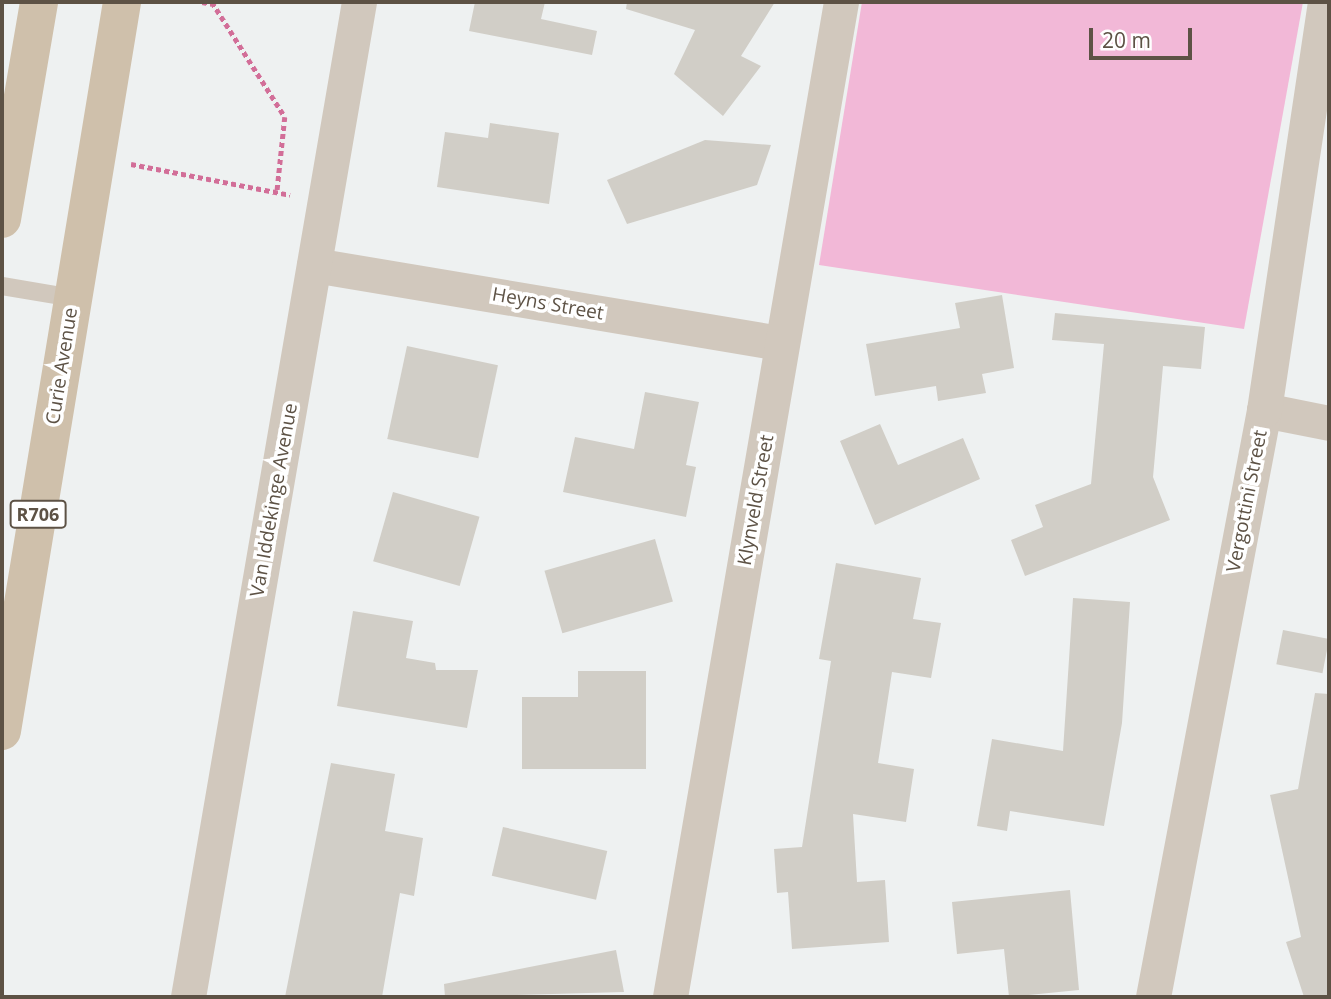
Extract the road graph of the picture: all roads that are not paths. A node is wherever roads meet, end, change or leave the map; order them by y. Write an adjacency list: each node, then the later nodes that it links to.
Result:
1 (39, 2): 6 (main road)
2 (122, 2): 9 (main road, Curie Avenue / R706)
3 (359, 2): 7 (street, Van Iddekinge Avenue)
4 (841, 2): 10 (street, Klynveld Street)
5 (1325, 2): 11 (street, Vergottini Street)
6 (2, 219)
7 (314, 265): 10 (street, Heyns Street); 14 (street, Van Iddekinge Avenue)
8 (2, 286): 9 (lane)
9 (74, 298): 13 (main road, Curie Avenue / R706)
10 (782, 343): 15 (street, Klynveld Street)
11 (1264, 410): 12 (street); 16 (street, Vergottini Street)
12 (1329, 423)
13 (2, 731)
14 (188, 997)
15 (670, 997)
16 (1153, 997)

